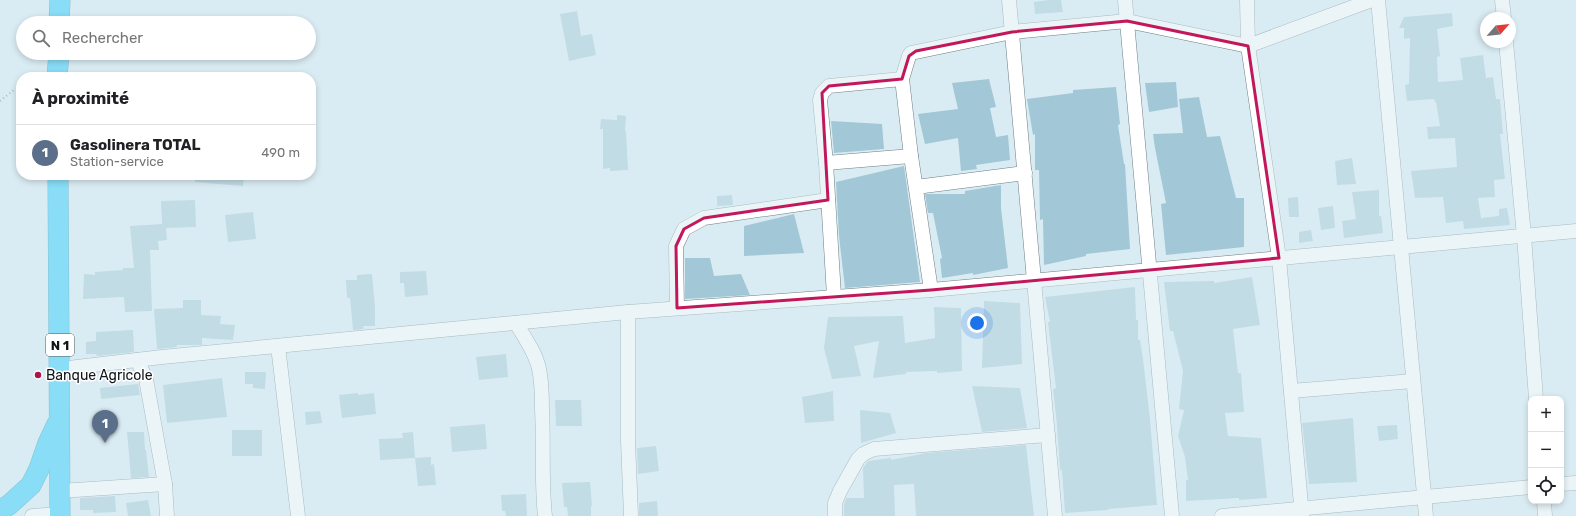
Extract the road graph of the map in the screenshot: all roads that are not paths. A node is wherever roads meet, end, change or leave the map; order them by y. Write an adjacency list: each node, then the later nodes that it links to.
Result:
1 (60, 0): 9 (highway)
2 (1009, 0): 11 (street)
3 (1125, 0): 10 (street)
4 (1248, 0): 12 (street)
5 (1372, 0): 12 (street)
6 (1378, 0): 23 (street)
7 (1502, 0): 8 (street)
8 (1503, 12)
9 (59, 16)
10 (1127, 21): 11 (street); 12 (street); 25 (street)
11 (1012, 32): 14 (street); 17 (street)
12 (1248, 46): 24 (street)
13 (1507, 48): 22 (street)
14 (902, 79): 15 (street); 16 (street)
15 (911, 156): 16 (street); 19 (street)
16 (826, 163): 20 (street)
17 (1025, 173): 19 (street); 26 (street)
18 (58, 180): 34 (highway, N 1)
19 (916, 187): 27 (street)
20 (828, 200): 28 (street); 29 (street)
21 (1576, 231): 22 (street)
22 (1524, 236): 23 (street); 37 (street)
23 (1401, 247): 24 (street); 35 (street)
24 (1279, 258): 25 (street); 36 (street)
25 (1150, 270): 26 (street); 57 (street)
26 (1034, 281): 27 (street); 39 (street)
27 (932, 290): 28 (street)
28 (834, 296): 29 (street)
29 (677, 308): 30 (street)
30 (628, 312): 31 (street); 54 (street)
31 (516, 323): 32 (street); 53 (street)
32 (278, 346): 33 (street); 52 (street)
33 (138, 360): 34 (street); 41 (street)
34 (60, 369): 38 (highway, N 1)
35 (1413, 381): 36 (street); 45 (street)
36 (1291, 391): 48 (street)
37 (1536, 396)
38 (60, 419): 44 (highway, N 1); 47 (highway)
39 (1048, 435): 55 (street); 56 (street)
40 (1576, 483): 42 (street)
41 (164, 484): 44 (street); 51 (street)
42 (1564, 484)
43 (1528, 487): 45 (street)
44 (60, 491): 49 (highway, N 1)
45 (1424, 497): 48 (street); 59 (street)
46 (1544, 504): 60 (street)
47 (0, 510)
48 (1302, 512): 58 (street)
49 (60, 515): 50 (street)
50 (32, 516)
51 (167, 516)
52 (298, 516)
53 (545, 516)
54 (631, 516)
55 (836, 516)
56 (1055, 516)
57 (1172, 516)
58 (1222, 516)
59 (1426, 516)
60 (1545, 516)

